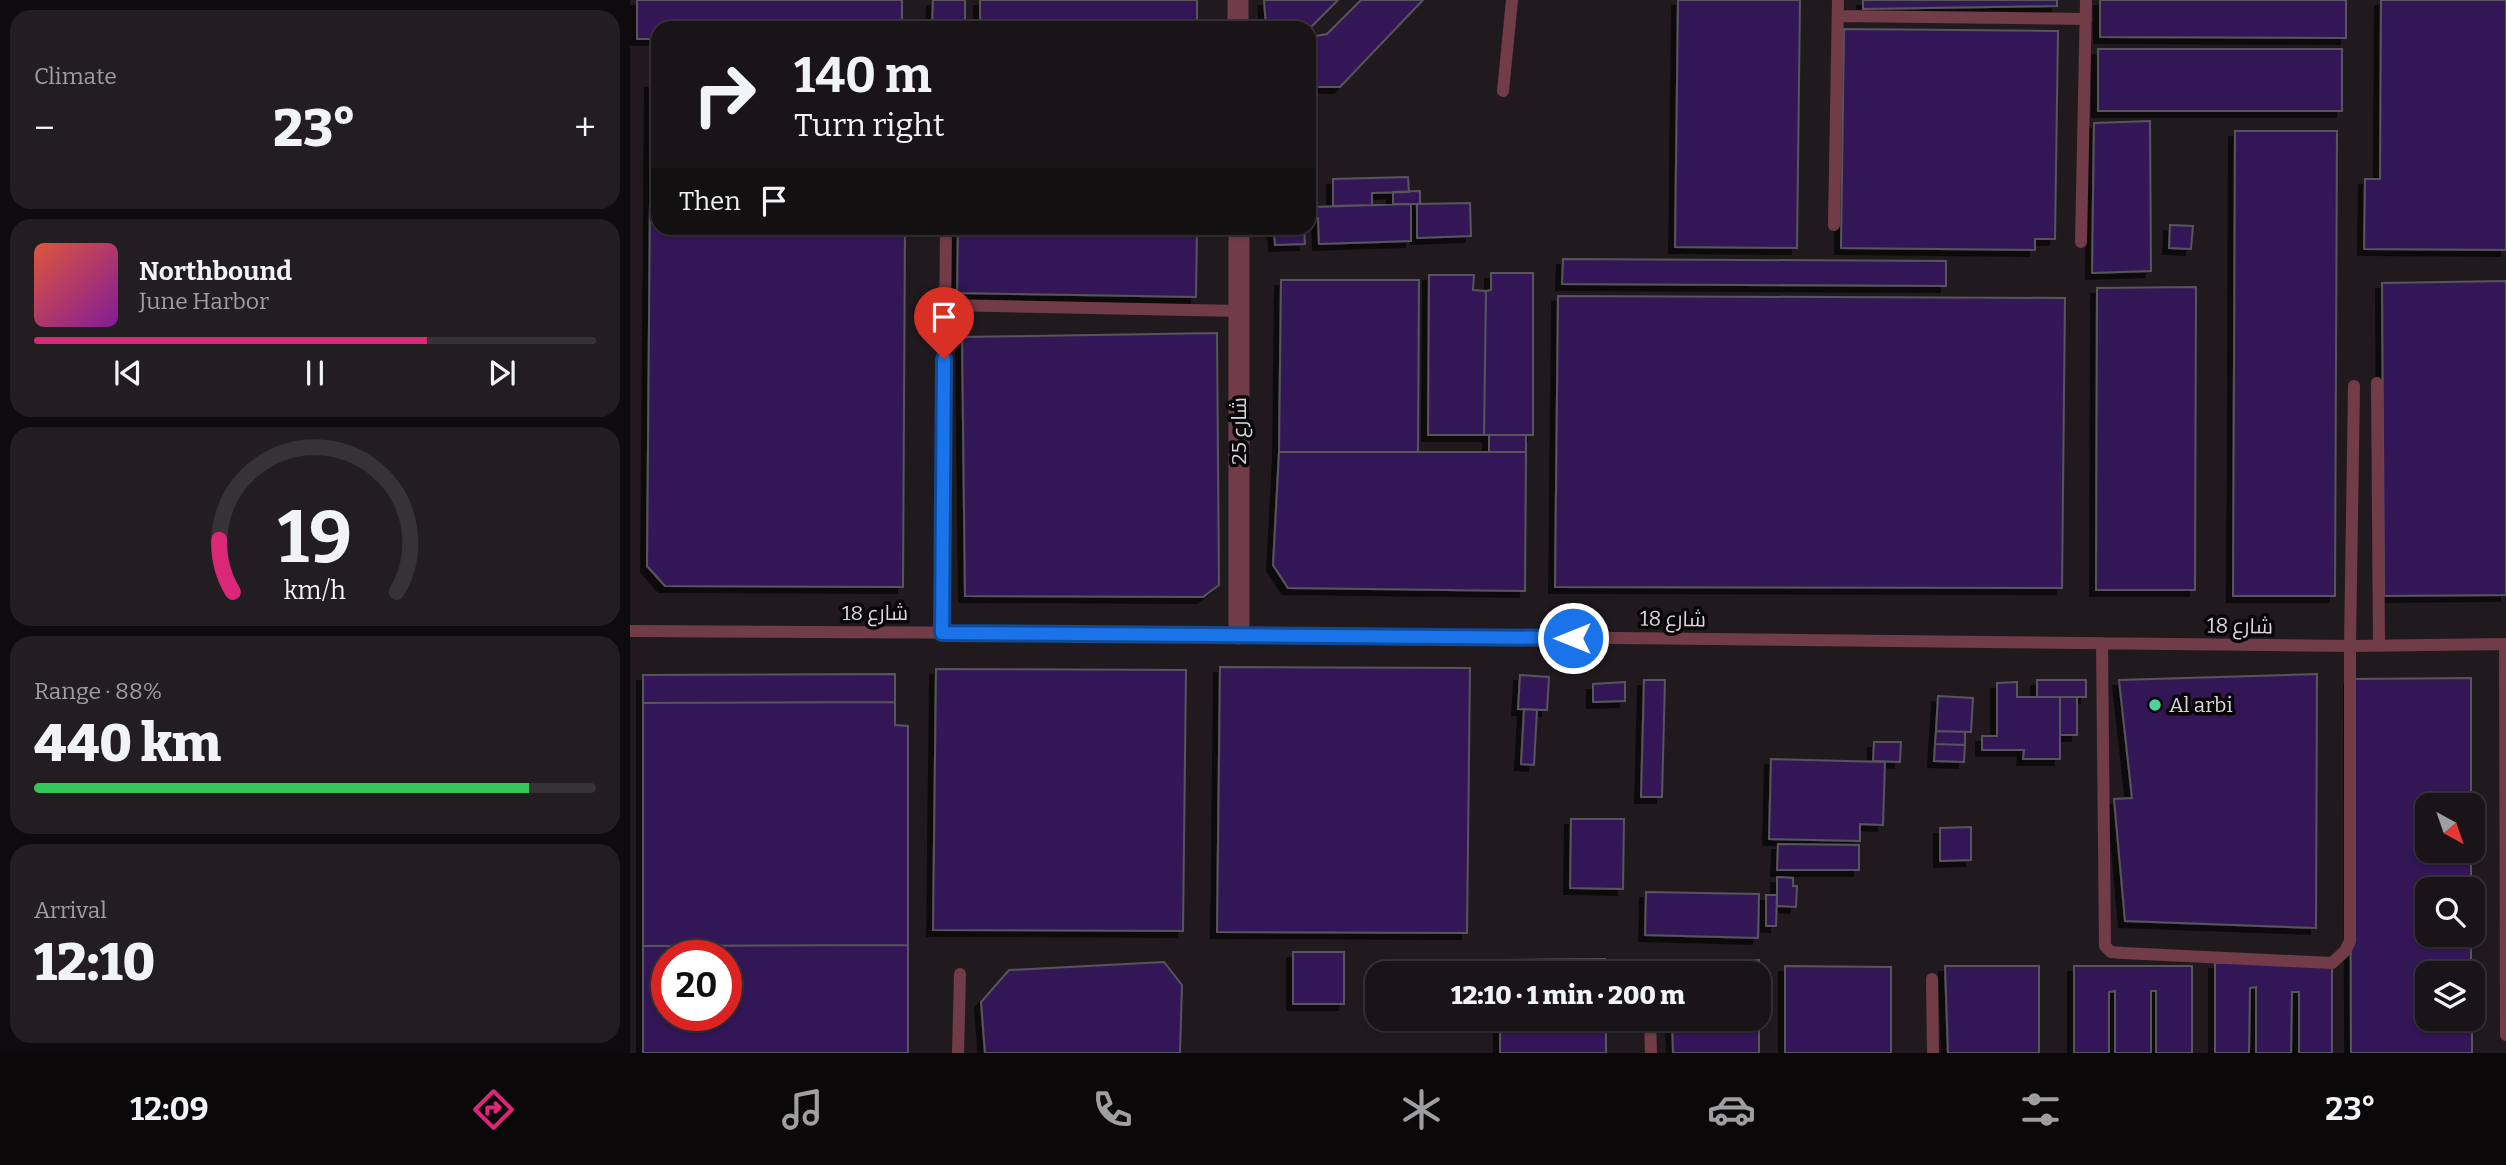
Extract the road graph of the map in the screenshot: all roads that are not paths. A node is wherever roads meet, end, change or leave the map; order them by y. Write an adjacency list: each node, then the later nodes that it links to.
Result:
1 (1238, 0): 7 (street)
2 (1511, 0): 8 (lane)
3 (1838, 0): 5 (lane)
4 (2086, 0): 6 (lane)
5 (1838, 16): 6 (lane); 9 (lane)
6 (2086, 19): 12 (lane)
7 (1238, 21)
8 (1503, 92)
9 (1834, 225)
10 (946, 235): 13 (lane)
11 (1239, 235): 14 (street, شارع 25)
12 (2081, 242)
13 (945, 305): 14 (lane); 18 (lane)
14 (1239, 312): 19 (street, شارع 25)
15 (2376, 383): 23 (lane)
16 (2354, 386): 22 (lane)
17 (630, 631): 18 (lane, شارع 18)
18 (942, 633): 19 (lane, شارع 18)
19 (1239, 634): 20 (lane, شارع 18)
20 (2102, 643): 22 (lane, شارع 18); 22 (lane)
21 (2505, 643): 23 (lane, شارع 18); 27 (lane)
22 (2350, 646): 23 (lane, شارع 18)
23 (2379, 646)
24 (960, 974): 28 (lane)
25 (1932, 979): 30 (lane)
26 (1650, 1031): 29 (lane)
27 (2506, 1035)
28 (958, 1053)
29 (1651, 1053)
30 (1933, 1053)

